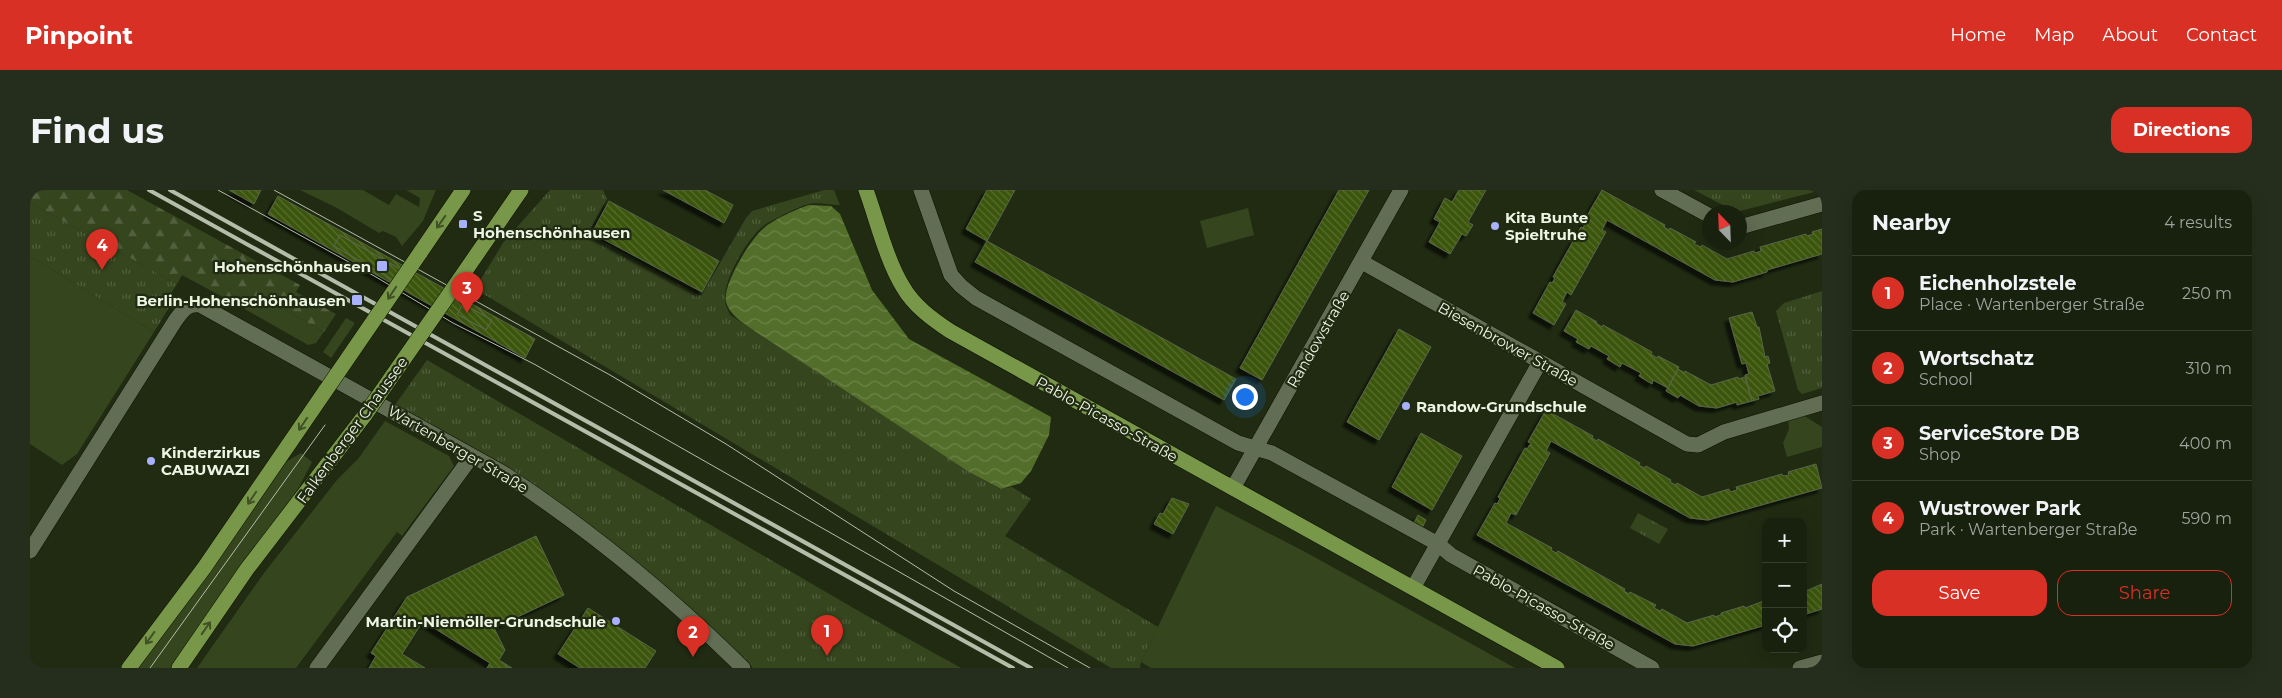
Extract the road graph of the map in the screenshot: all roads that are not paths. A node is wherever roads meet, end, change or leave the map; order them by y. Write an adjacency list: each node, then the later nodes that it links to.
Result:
1 (463, 190): 20 (main road, one-way to 20, bridge)
2 (522, 190): 21 (main road, Falkenberger Chaussee, one-way to 2, bridge)
3 (866, 190): 15 (main road, Pablo-Picasso-Straße)
4 (921, 190): 13 (street, Pablo-Picasso-Straße)
5 (1401, 190): 10 (street, Randowstraße)
6 (1662, 190): 8 (street)
7 (1822, 204): 9 (street)
8 (1702, 212)
9 (1747, 225)
10 (1362, 262): 11 (street, Biesenbrower Straße); 13 (street, Randowstraße)
11 (1540, 362): 12 (street, Biesenbrower Straße); 16 (street)
12 (1822, 403)
13 (1256, 448): 15 (street, Randowstraße); 16 (street, Pablo-Picasso-Straße)
14 (472, 456): 17 (street, Wartenberger Straße); 22 (street); 23 (street, Wartenberger Straße)
15 (1233, 488): 18 (main road, Pablo-Picasso-Straße)
16 (1438, 544): 18 (street); 25 (street, Pablo-Picasso-Straße)
17 (30, 551)
18 (1413, 588): 24 (main road, Pablo-Picasso-Straße)
19 (1822, 662): 26 (street)
20 (128, 668)
21 (179, 668)
22 (317, 668)
23 (743, 668)
24 (1557, 668)
25 (1652, 668)
26 (1800, 668)

